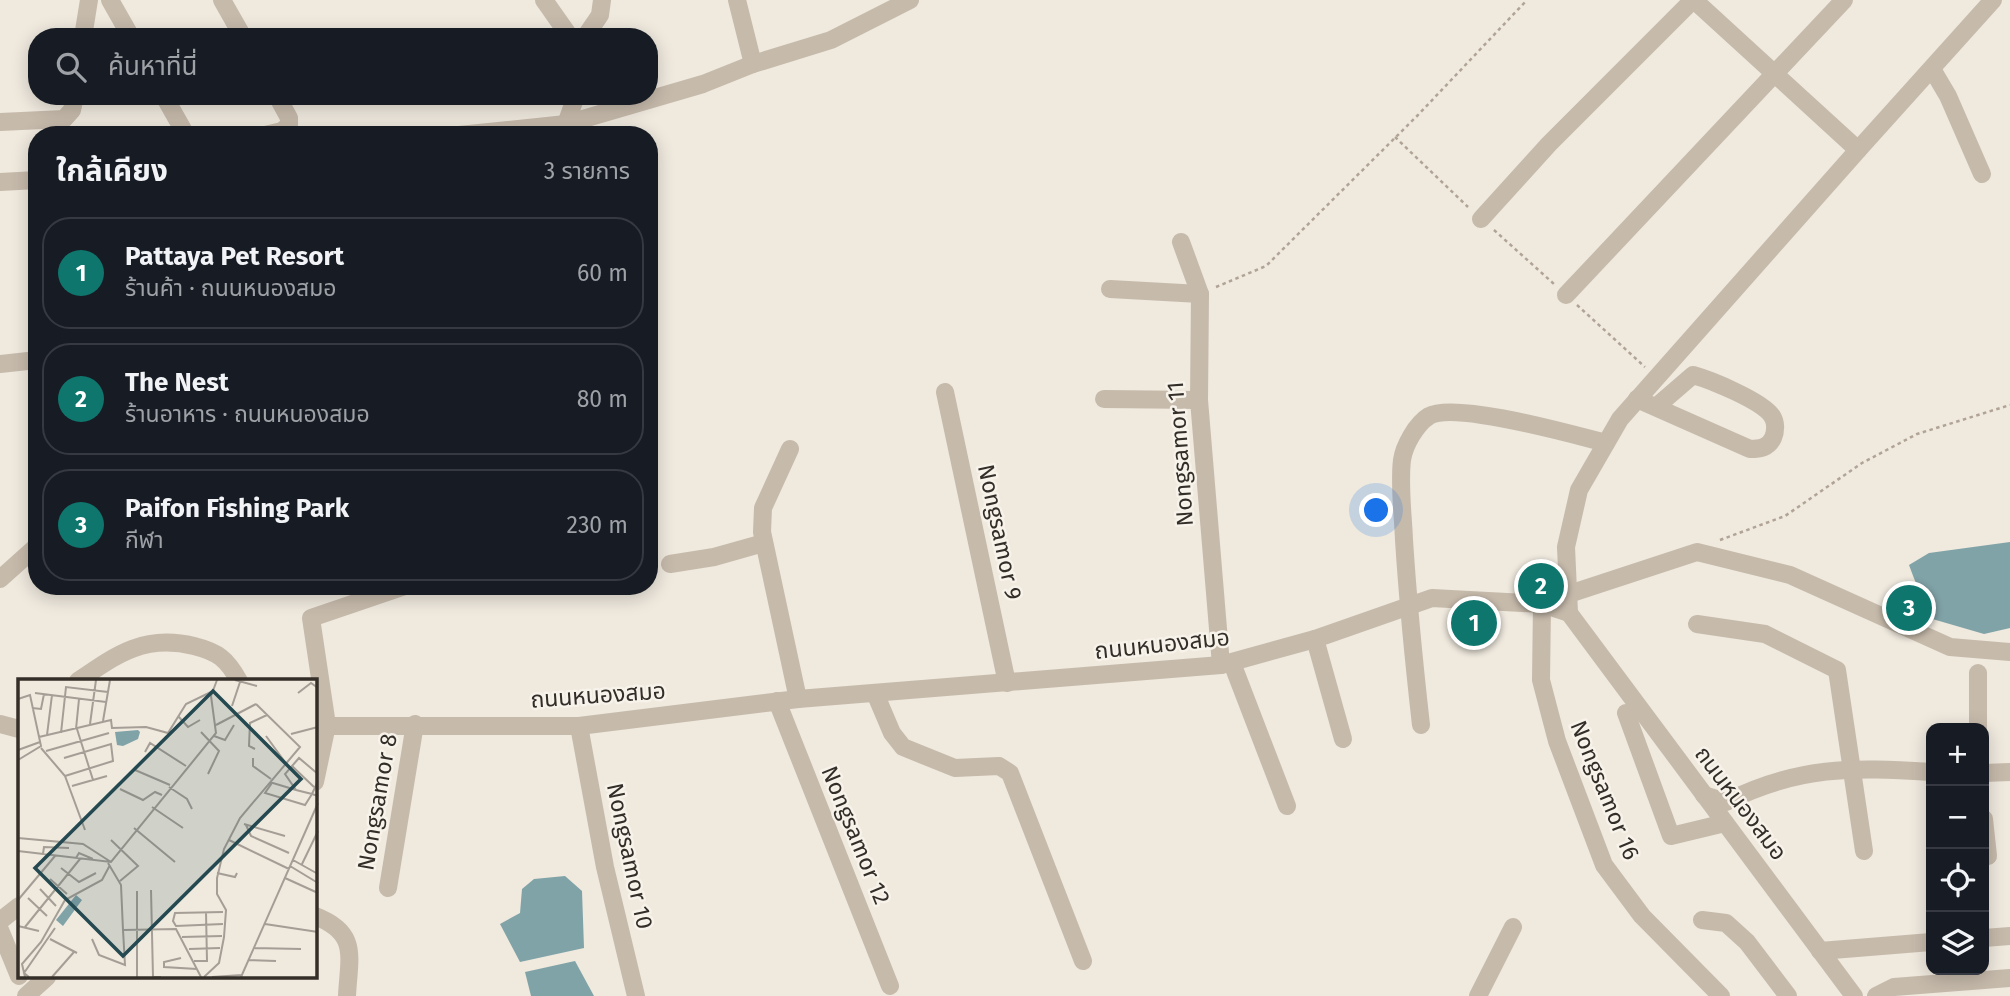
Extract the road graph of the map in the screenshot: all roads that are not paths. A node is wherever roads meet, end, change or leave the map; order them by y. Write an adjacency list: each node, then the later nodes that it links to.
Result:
1 (89, 0): 11 (street)
2 (110, 0): 12 (street)
3 (222, 0): 13 (street)
4 (544, 0): 14 (street)
5 (602, 0): 15 (street)
6 (737, 0): 16 (street)
7 (910, 0): 16 (street)
8 (1694, 0): 18 (street); 34 (street)
9 (1844, 0): 18 (street)
10 (1993, 0): 17 (street)
11 (84, 28)
12 (126, 28)
13 (238, 28)
14 (564, 28)
15 (591, 28)
16 (753, 64): 19 (street)
17 (1932, 69): 30 (street); 31 (street)
18 (1774, 74): 30 (street); 38 (street)
19 (658, 97)
20 (73, 105): 25 (street)
21 (169, 105): 27 (street)
22 (282, 105): 28 (street)
23 (573, 105): 26 (street)
24 (632, 105): 26 (street)
25 (0, 122)
26 (566, 124): 29 (street)
27 (181, 126)
28 (288, 126)
29 (547, 126)
30 (1858, 150): 42 (street)
31 (1982, 174)
32 (28, 180): 33 (street)
33 (0, 182)
34 (1481, 219)
35 (1181, 242): 37 (street, Nongsamor 11)
36 (1110, 289): 37 (street)
37 (1200, 294): 44 (street, Nongsamor 11)
38 (1566, 295)
39 (28, 361): 40 (street)
40 (0, 364)
41 (945, 392): 64 (street, Nongsamor 9)
42 (1637, 398): 45 (street); 46 (street)
43 (1104, 399): 44 (street)
44 (1199, 400): 60 (street, Nongsamor 11)
45 (1657, 407): 45 (street)
46 (1606, 443): 52 (street); 55 (street)
47 (790, 449): 48 (street)
48 (764, 543): 50 (street); 66 (street)
49 (28, 554): 51 (street)
50 (670, 564)
51 (0, 579)
52 (1569, 594): 56 (street); 59 (street)
53 (379, 595): 72 (street)
54 (1542, 604): 55 (street, ถนนหนองสมอ); 56 (street, ถนนหนองสมอ); 107 (street, Nongsamor 16)
55 (1408, 605): 58 (street, ถนนหนองสมอ); 73 (street)
56 (1569, 613): 82 (street, ถนนหนองสมอ)
57 (1696, 624): 78 (street)
58 (1315, 639): 60 (street, ถนนหนองสมอ); 76 (street)
59 (2010, 652)
60 (1226, 664): 64 (street, ถนนหนองสมอ); 83 (street, Nongsamor 11)
61 (1978, 673): 69 (street)
62 (81, 679): 63 (street)
63 (238, 679)
64 (1007, 683): 65 (street, ถนนหนองสมอ)
65 (875, 693): 66 (street, ถนนหนองสมอ); 97 (street)
66 (798, 699): 67 (street, ถนนหนองสมอ)
67 (777, 701): 74 (street, ถนนหนองสมอ); 102 (street, Nongsamor 12)
68 (1626, 713): 84 (street)
69 (1978, 723)
70 (0, 724): 75 (street)
71 (415, 724): 72 (street, ถนนหนองสมอ); 74 (street, ถนนหนองสมอ); 86 (street, Nongsamor 8)
72 (321, 725): 77 (street)
73 (1421, 725)
74 (579, 726): 105 (street, Nongsamor 10)
75 (18, 729)
76 (1343, 738)
77 (317, 763)
78 (1852, 769): 79 (street); 82 (street); 85 (street)
79 (1926, 772)
80 (2010, 772): 81 (street)
81 (1989, 774)
82 (1704, 794): 84 (street, ถนนหนองสมอ)
83 (1287, 806)
84 (1725, 823): 96 (street, ถนนหนองสมอ)
85 (1864, 851)
86 (388, 888)
87 (18, 907): 90 (street)
88 (317, 917): 104 (street)
89 (1702, 920): 108 (street)
90 (0, 921)
91 (1513, 927): 106 (street)
92 (0, 930): 98 (street)
93 (2010, 936): 94 (street)
94 (1989, 938)
95 (1926, 942): 96 (street)
96 (1820, 951): 109 (street, ถนนหนองสมอ)
97 (1083, 961)
98 (18, 974)
99 (20, 978): 103 (street)
100 (46, 978): 103 (street)
101 (2010, 978): 110 (street)
102 (890, 986)
103 (26, 995)
104 (347, 996)
105 (636, 996)
106 (1478, 996)
107 (1721, 996)
108 (1788, 996)
109 (1854, 996)
110 (1876, 996)

